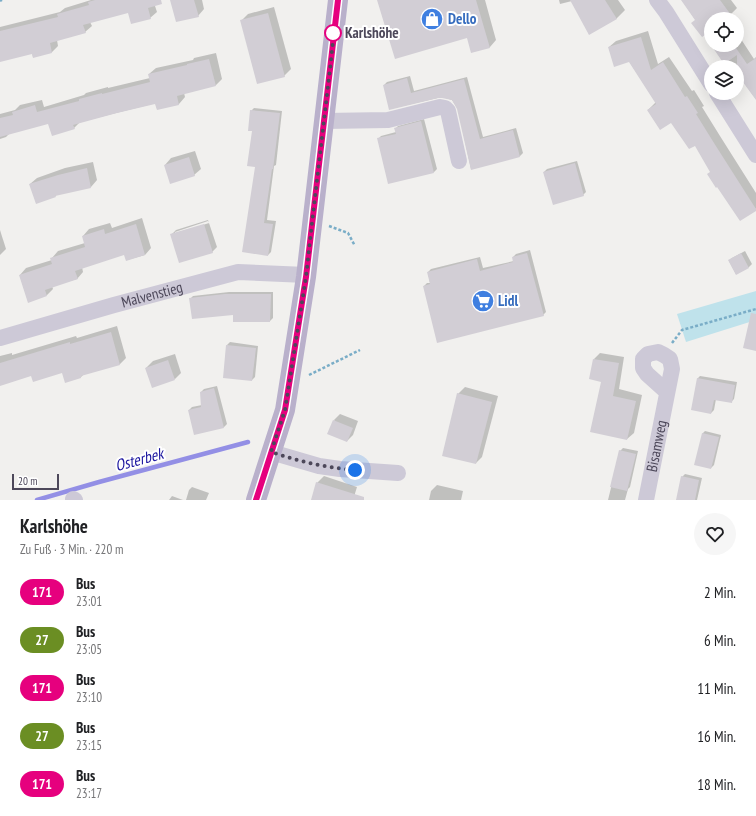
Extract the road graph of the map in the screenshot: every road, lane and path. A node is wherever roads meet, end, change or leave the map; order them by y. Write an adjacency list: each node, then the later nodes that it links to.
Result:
1 (338, 0): 5 (main road)
2 (657, 0): 3 (street)
3 (704, 73)
4 (721, 100): 6 (street)
5 (324, 121): 7 (street); 10 (main road)
6 (756, 155)
7 (459, 161)
8 (328, 226): 9 (path)
9 (355, 246)
10 (306, 275): 12 (street, Malvenstieg); 17 (main road)
11 (756, 309): 14 (path)
12 (0, 338)
13 (360, 350): 15 (path)
14 (664, 355): 16 (street, Bisamweg); 16 (street)
15 (309, 375)
16 (667, 392): 20 (street, Bisamweg)
17 (271, 452): 18 (street); 19 (main road)
18 (398, 474)
19 (256, 500)
20 (646, 500)

